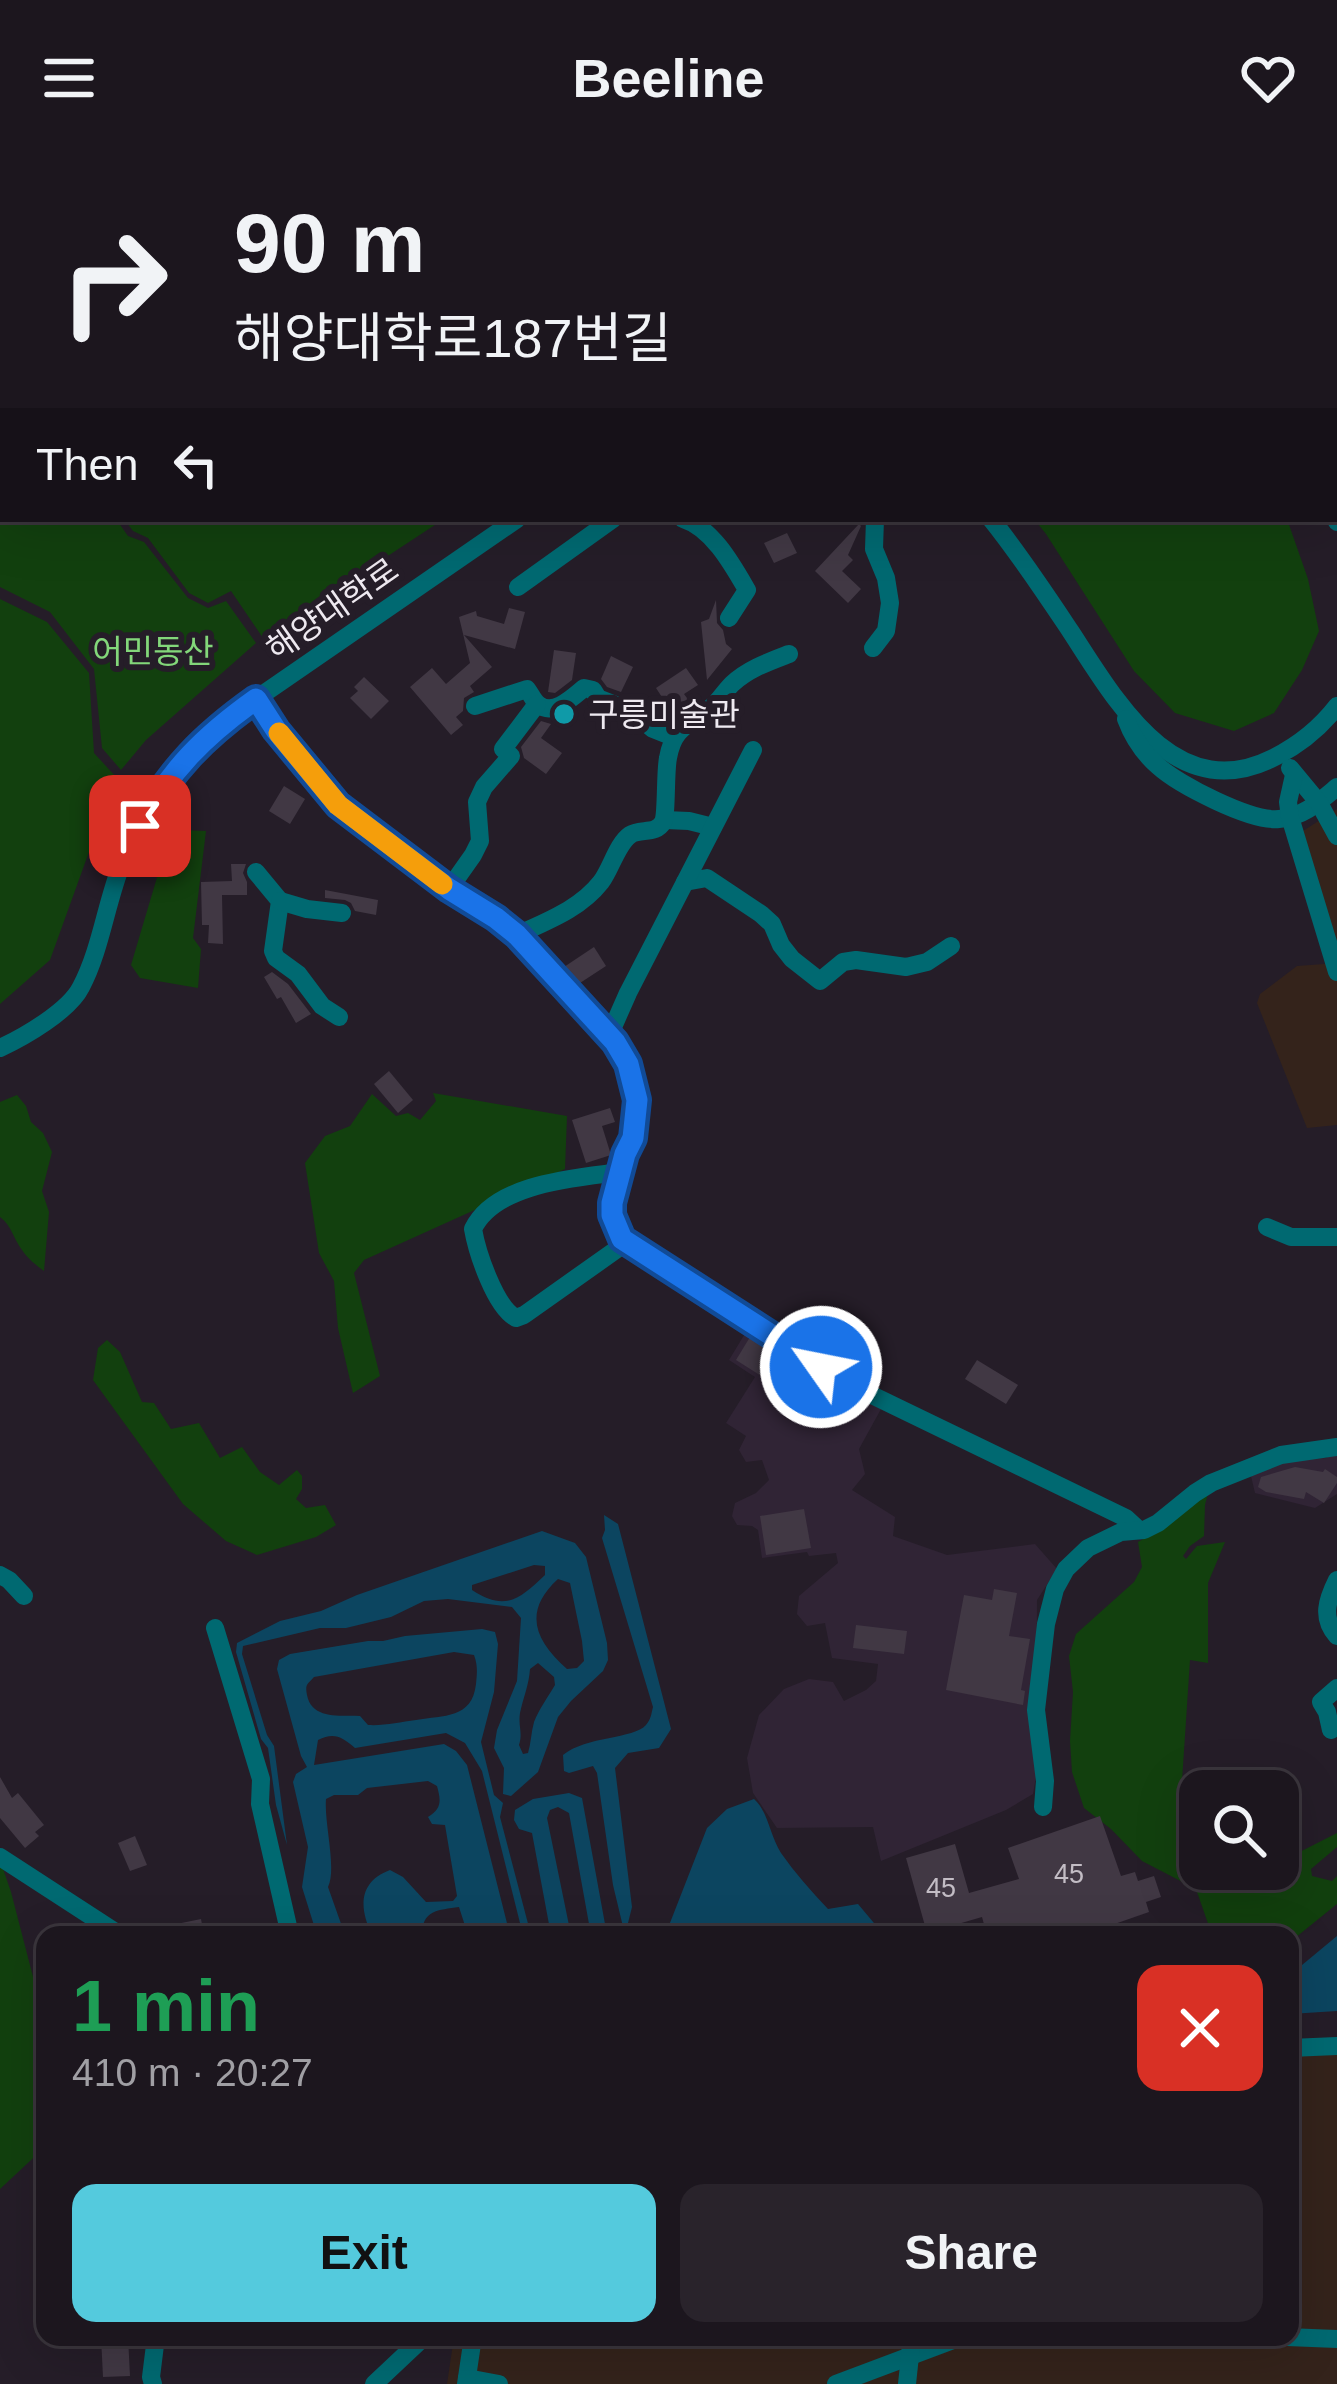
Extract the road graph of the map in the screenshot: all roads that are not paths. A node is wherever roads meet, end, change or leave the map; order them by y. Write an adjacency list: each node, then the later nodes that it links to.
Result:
1 (514, 522): 10 (street, 해양대학로)
2 (610, 522): 6 (street)
3 (693, 522): 7 (street)
4 (875, 522): 8 (street)
5 (994, 522): 14 (street)
6 (518, 586)
7 (729, 618)
8 (873, 648)
9 (789, 654): 15 (street)
10 (256, 699): 26 (street); 34 (street, 해양대학로)
11 (537, 704): 12 (street); 15 (street); 26 (street)
12 (475, 706)
13 (1337, 706): 17 (street)
14 (1121, 709): 17 (street); 20 (street)
15 (673, 737): 22 (street)
16 (753, 750): 23 (street)
17 (1280, 754): 18 (street)
18 (1294, 775): 20 (street); 21 (street)
19 (1337, 787): 21 (street)
20 (1290, 817): 21 (street); 31 (street)
21 (1330, 818)
22 (665, 820): 23 (street); 29 (street)
23 (713, 827): 25 (street)
24 (256, 872): 27 (street)
25 (685, 882): 30 (street); 33 (street)
26 (449, 889): 29 (street)
27 (280, 901): 28 (street); 32 (street)
28 (342, 913)
29 (517, 935): 33 (street)
30 (951, 946)
31 (1337, 971)
32 (339, 1017)
33 (609, 1036): 35 (street)
34 (0, 1048)
35 (620, 1172): 38 (street); 38 (street)
36 (1267, 1226): 37 (street)
37 (1337, 1238)
38 (627, 1242): 40 (street)
39 (1337, 1447): 40 (street)
40 (1139, 1530): 48 (street)
41 (0, 1575): 43 (street)
42 (1337, 1580): 45 (street)
43 (23, 1596)
44 (215, 1628): 51 (street)
45 (1337, 1636)
46 (1337, 1688): 47 (street)
47 (1331, 1730)
48 (1043, 1807)
49 (0, 1857): 50 (street)
50 (106, 1926)
51 (288, 1926)
52 (1337, 2046): 53 (street)
53 (1299, 2048)
54 (1299, 2337): 55 (street)
55 (1337, 2339)
56 (155, 2346): 61 (street)
57 (414, 2346): 62 (street)
58 (472, 2346): 60 (street)
59 (912, 2346): 64 (street); 65 (street)
60 (466, 2381): 63 (street)
61 (153, 2384)
62 (374, 2384)
63 (499, 2384)
64 (836, 2384)
65 (908, 2384)

